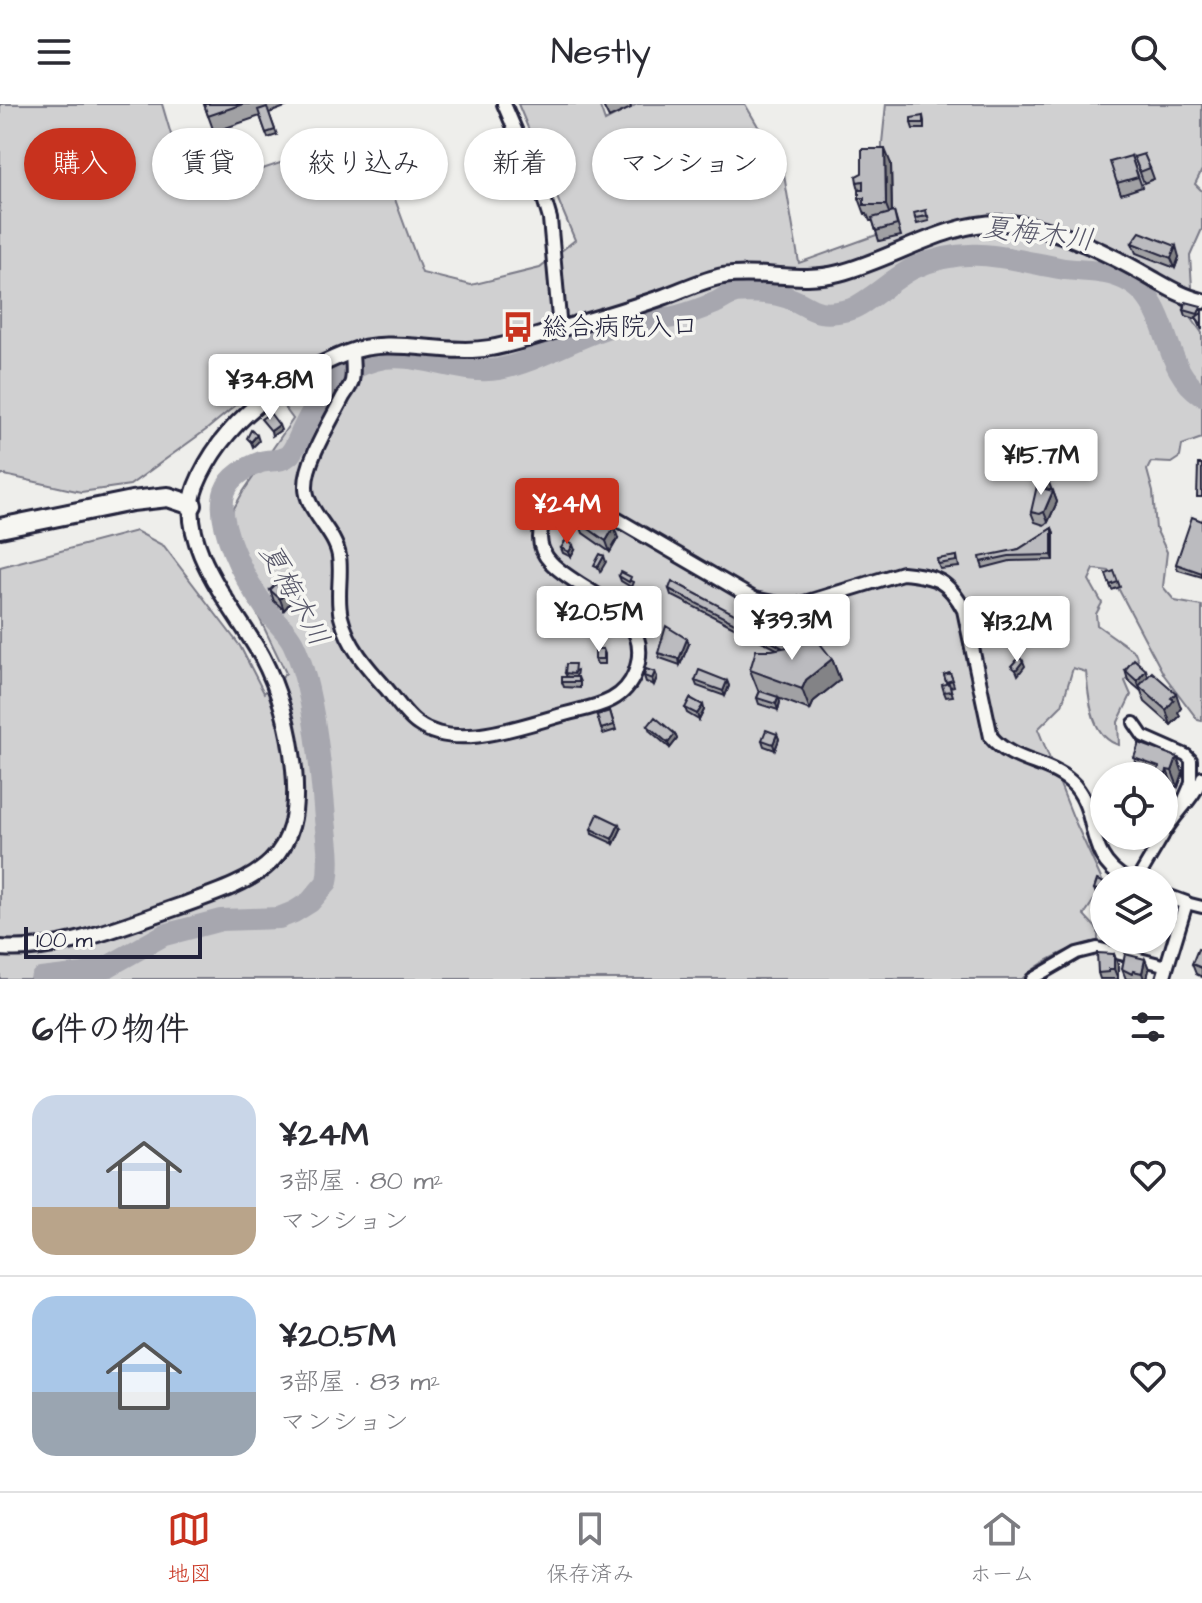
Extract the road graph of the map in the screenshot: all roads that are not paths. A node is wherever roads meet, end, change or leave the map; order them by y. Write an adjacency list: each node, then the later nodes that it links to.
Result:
1 (504, 104): 3 (street)
2 (1202, 301): 3 (main road)
3 (560, 329): 4 (main road)
4 (352, 353): 5 (main road); 12 (street)
5 (192, 505): 6 (highway); 7 (highway); 16 (main road)
6 (0, 528)
7 (0, 539)
8 (1134, 723): 10 (street)
9 (1202, 777): 10 (street)
10 (1181, 806): 11 (street)
11 (1178, 811)
12 (1109, 866)
13 (1178, 900): 14 (street)
14 (1186, 903): 15 (street); 17 (street)
15 (1202, 907)
16 (0, 948)
17 (1165, 973): 18 (street)
18 (1032, 979)

